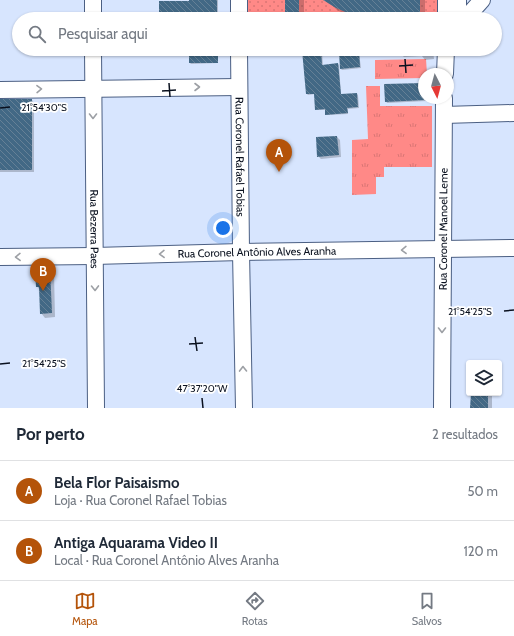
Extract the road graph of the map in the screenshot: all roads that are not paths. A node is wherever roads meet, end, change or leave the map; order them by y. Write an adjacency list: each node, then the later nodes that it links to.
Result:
1 (94, 0): 6 (street)
2 (240, 0): 7 (street)
3 (446, 0): 8 (street)
4 (458, 0): 9 (street)
5 (482, 0): 10 (street)
6 (93, 12)
7 (239, 12)
8 (446, 12)
9 (458, 12)
10 (471, 12)
11 (93, 56): 16 (street, Rua Bezerra Paes)
12 (239, 56): 15 (street, Rua Coronel Rafael Tobias)
13 (446, 56): 14 (street)
14 (445, 68)
15 (239, 87): 16 (street, one-way to 15); 23 (street, Rua Coronel Rafael Tobias)
16 (93, 88): 17 (street, one-way to 16); 24 (street, Rua Bezerra Paes, one-way to 24)
17 (0, 90)
18 (444, 104): 20 (street, Rua Coronel Manoel Leme)
19 (514, 112): 20 (street)
20 (444, 115): 22 (street, Rua Coronel Manoel Leme)
21 (514, 248): 22 (street, Rua Coronel Antônio Alves Aranha)
22 (443, 249): 23 (street, Rua Coronel Antônio Alves Aranha, one-way to 23); 28 (street, Rua Coronel Manoel Leme, one-way to 28)
23 (241, 252): 24 (street, Rua Coronel Antônio Alves Aranha, one-way to 24); 27 (street, Rua Coronel Rafael Tobias, one-way to 23)
24 (94, 256): 25 (street, Rua Coronel Antônio Alves Aranha, one-way to 25); 26 (street, Rua Bezerra Paes, one-way to 26)
25 (0, 257)
26 (96, 408)
27 (244, 408)
28 (442, 408)

